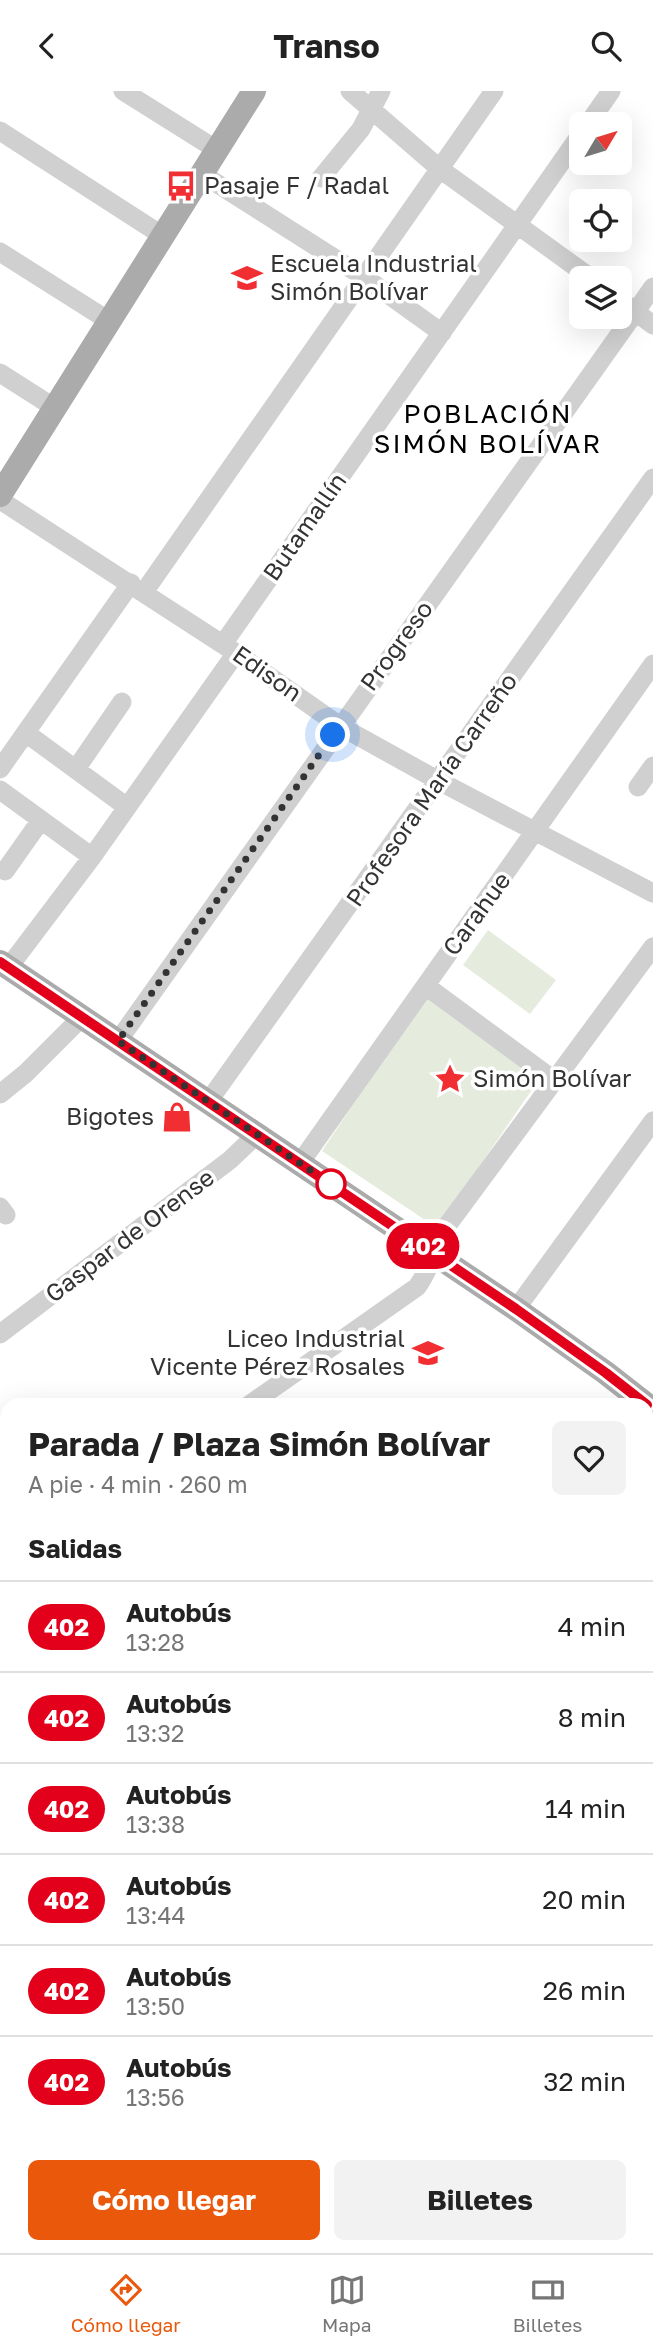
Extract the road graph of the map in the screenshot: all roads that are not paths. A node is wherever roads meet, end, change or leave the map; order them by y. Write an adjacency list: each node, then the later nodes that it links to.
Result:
1 (124, 91): 10 (street)
2 (254, 91): 10 (main road)
3 (350, 91): 7 (street)
4 (381, 91): 7 (street)
5 (494, 91): 12 (street)
6 (611, 91): 8 (street)
7 (371, 110): 12 (street); 14 (street)
8 (596, 112)
9 (0, 131): 16 (street)
10 (217, 150): 13 (main road)
11 (569, 151): 15 (street, Butamallín)
12 (440, 169): 15 (street); 19 (street)
13 (202, 174): 16 (main road); 19 (street)
14 (321, 178)
15 (518, 224): 18 (street); 26 (street, Butamallín)
16 (163, 236): 23 (main road)
17 (0, 252): 23 (street)
18 (575, 266)
19 (364, 277): 26 (street); 32 (street)
20 (653, 287): 21 (street, Progreso)
21 (632, 302)
22 (632, 310): 24 (street)
23 (109, 321): 28 (main road)
24 (653, 325)
25 (611, 329): 36 (street, Progreso)
26 (442, 333): 33 (street, Butamallín)
27 (0, 373): 28 (street)
28 (55, 408): 30 (main road)
29 (653, 478): 31 (street, Profesora María Carreño)
30 (0, 498): 32 (street, Edison)
31 (646, 502): 41 (street, Profesora María Carreño)
32 (137, 588): 33 (street, Edison); 37 (street)
33 (229, 648): 36 (street, Edison); 44 (street, Butamallín)
34 (653, 664): 46 (street, Carahue)
35 (122, 702): 40 (street)
36 (340, 726): 41 (street, Edison); 54 (street, Progreso)
37 (26, 733): 39 (street); 40 (street)
38 (653, 766): 42 (street)
39 (0, 769)
40 (76, 769): 44 (street)
41 (439, 781): 46 (street, Edison); 57 (street, Profesora María Carreño)
42 (638, 787)
43 (0, 790): 45 (street)
44 (127, 807): 47 (street, Butamallín)
45 (41, 820): 47 (street); 48 (street)
46 (536, 831): 49 (street, Edison); 52 (street, Carahue)
47 (92, 857): 51 (street, Butamallín)
48 (5, 871)
49 (653, 893)
50 (653, 947): 55 (street)
51 (4, 965): 53 (main road)
52 (426, 986): 55 (street); 60 (street, Carahue)
53 (82, 1017): 54 (main road); 56 (street)
54 (118, 1041): 57 (main road)
55 (555, 1081): 61 (street)
56 (0, 1094)
57 (208, 1102): 59 (main road)
58 (653, 1121): 62 (street)
59 (257, 1134): 60 (main road); 63 (street, Gaspar de Orense)
60 (300, 1163): 61 (main road)
61 (435, 1254): 62 (main road); 64 (street)
62 (516, 1309): 65 (main road)
63 (0, 1334)
64 (259, 1398)
65 (637, 1398)

